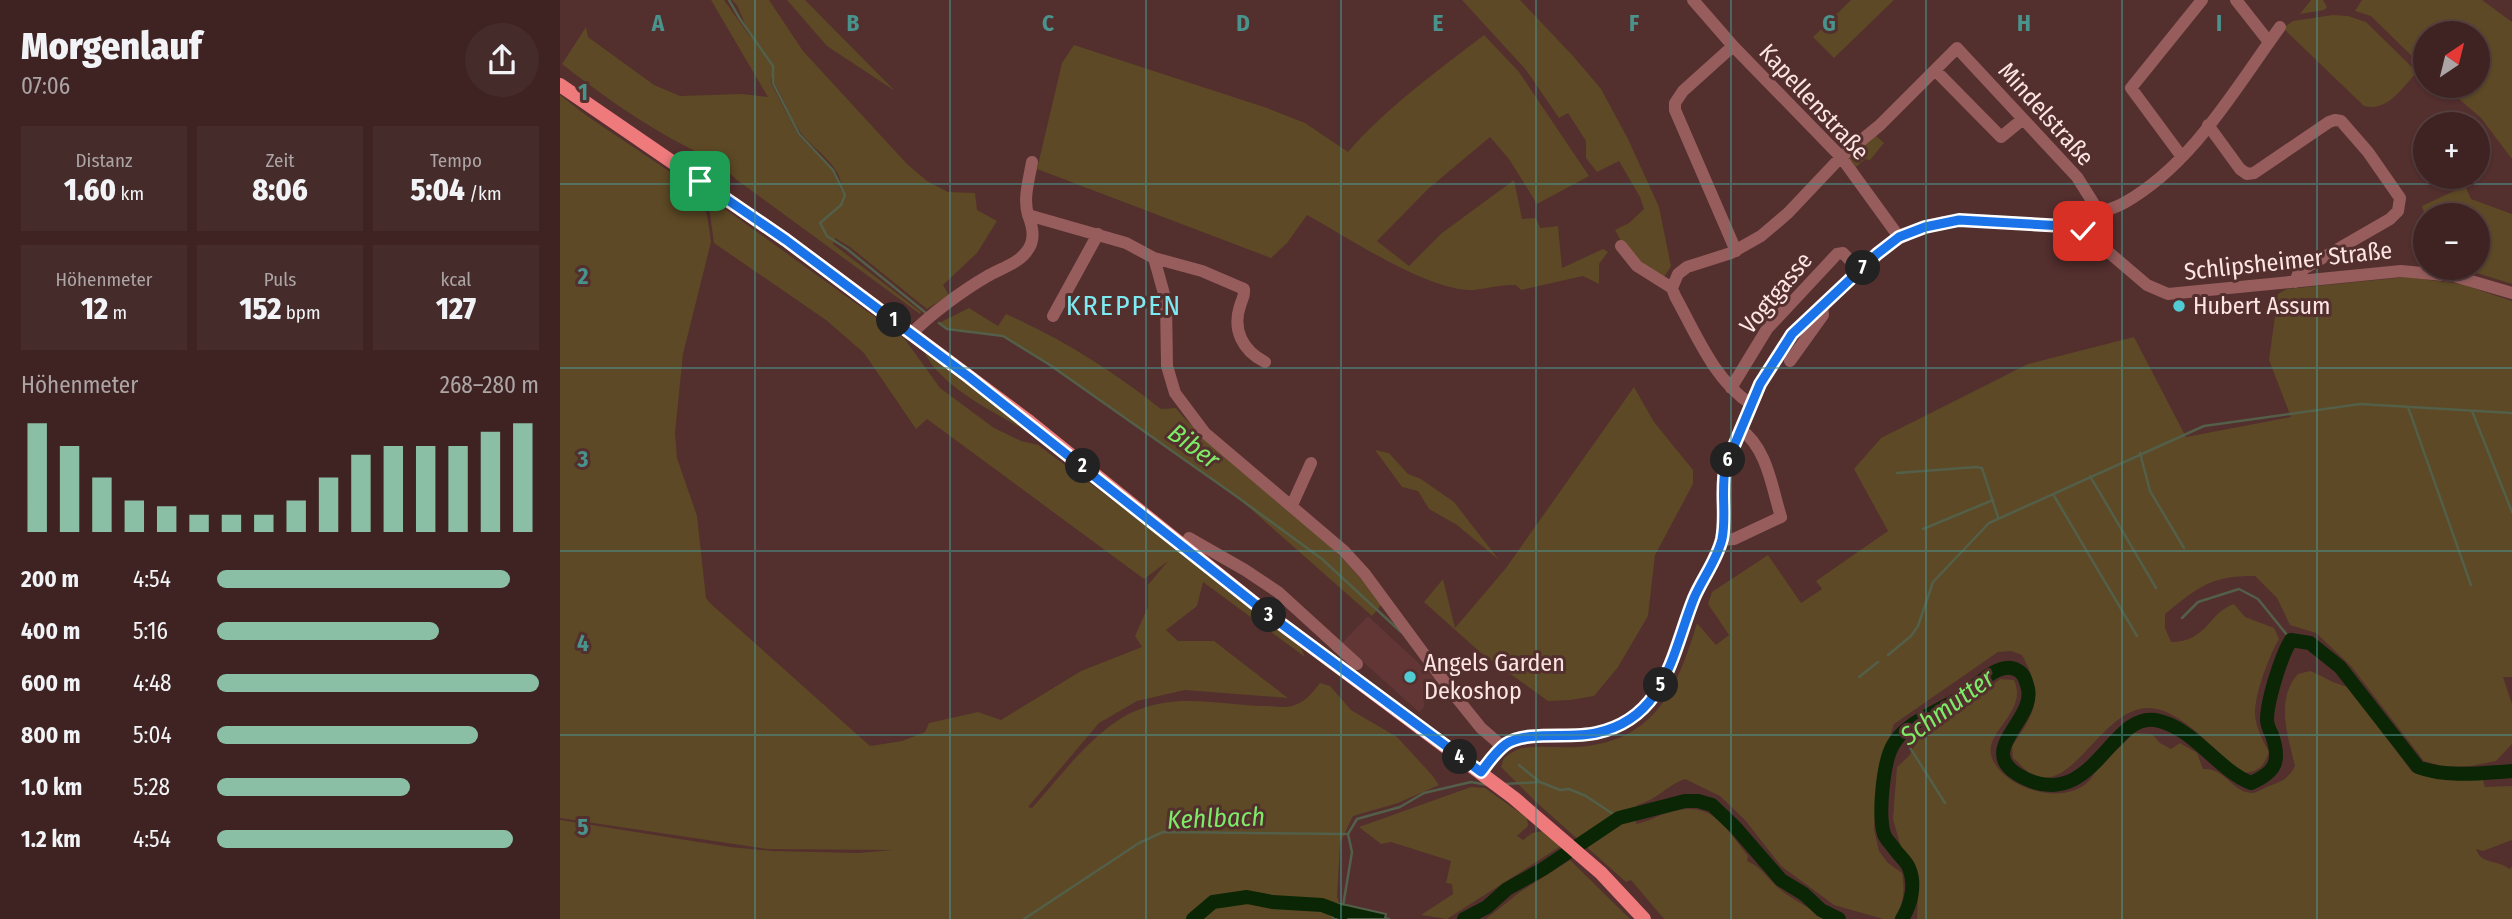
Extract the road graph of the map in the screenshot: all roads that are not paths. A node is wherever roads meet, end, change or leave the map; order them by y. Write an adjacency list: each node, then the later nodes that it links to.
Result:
1 (1693, 0): 6 (street, Kapellenstraße)
2 (2202, 0): 12 (street)
3 (2236, 0): 5 (street)
4 (2280, 27): 5 (street)
5 (2269, 42): 10 (street)
6 (1732, 46): 11 (street, Kapellenstraße); 20 (street)
7 (1934, 70): 9 (street); 9 (street, Mindelstraße); 11 (street)
8 (563, 92): 28 (main road)
9 (2023, 119): 14 (street, Mindelstraße)
10 (2208, 125): 12 (street); 23 (street)
11 (1841, 157): 18 (street, Kapellenstraße); 20 (street)
12 (2182, 157): 14 (street)
13 (1032, 162): 15 (street)
14 (2099, 212): 16 (street)
15 (1028, 215): 17 (street); 28 (street)
16 (2078, 229): 18 (street, Schlipsheimer Straße); 23 (street, Schlipsheimer Straße)
17 (1098, 234): 21 (street); 27 (street)
18 (1899, 237): 22 (street, Schlipsheimer Straße)
19 (1621, 246): 24 (street)
20 (1735, 251): 24 (street)
21 (1154, 258): 30 (street); 35 (street)
22 (1860, 271): 26 (street, Schlipsheimer Straße); 31 (street, Vogtgasse)
23 (2295, 282): 25 (street, Schlipsheimer Straße)
24 (1672, 288): 31 (street)
25 (2512, 293)
26 (1822, 304): 29 (street, Schlipsheimer Straße); 32 (street, Schlipsheimer Straße)
27 (1053, 316)
28 (912, 334): 39 (main road)
29 (1790, 361)
30 (1265, 362)
31 (1731, 388): 32 (street)
32 (1751, 404): 33 (street, Schlipsheimer Straße)
33 (1740, 429): 37 (street, Schlipsheimer Straße); 37 (street)
34 (1311, 463): 35 (street)
35 (1292, 505): 41 (street)
36 (1189, 538): 38 (street)
37 (1722, 540): 41 (street, Schlipsheimer Straße)
38 (1278, 593): 39 (street); 40 (street)
39 (1264, 611): 42 (main road)
40 (1357, 664)
41 (1503, 747): 42 (street)
42 (1483, 774): 43 (main road)
43 (1644, 919)

